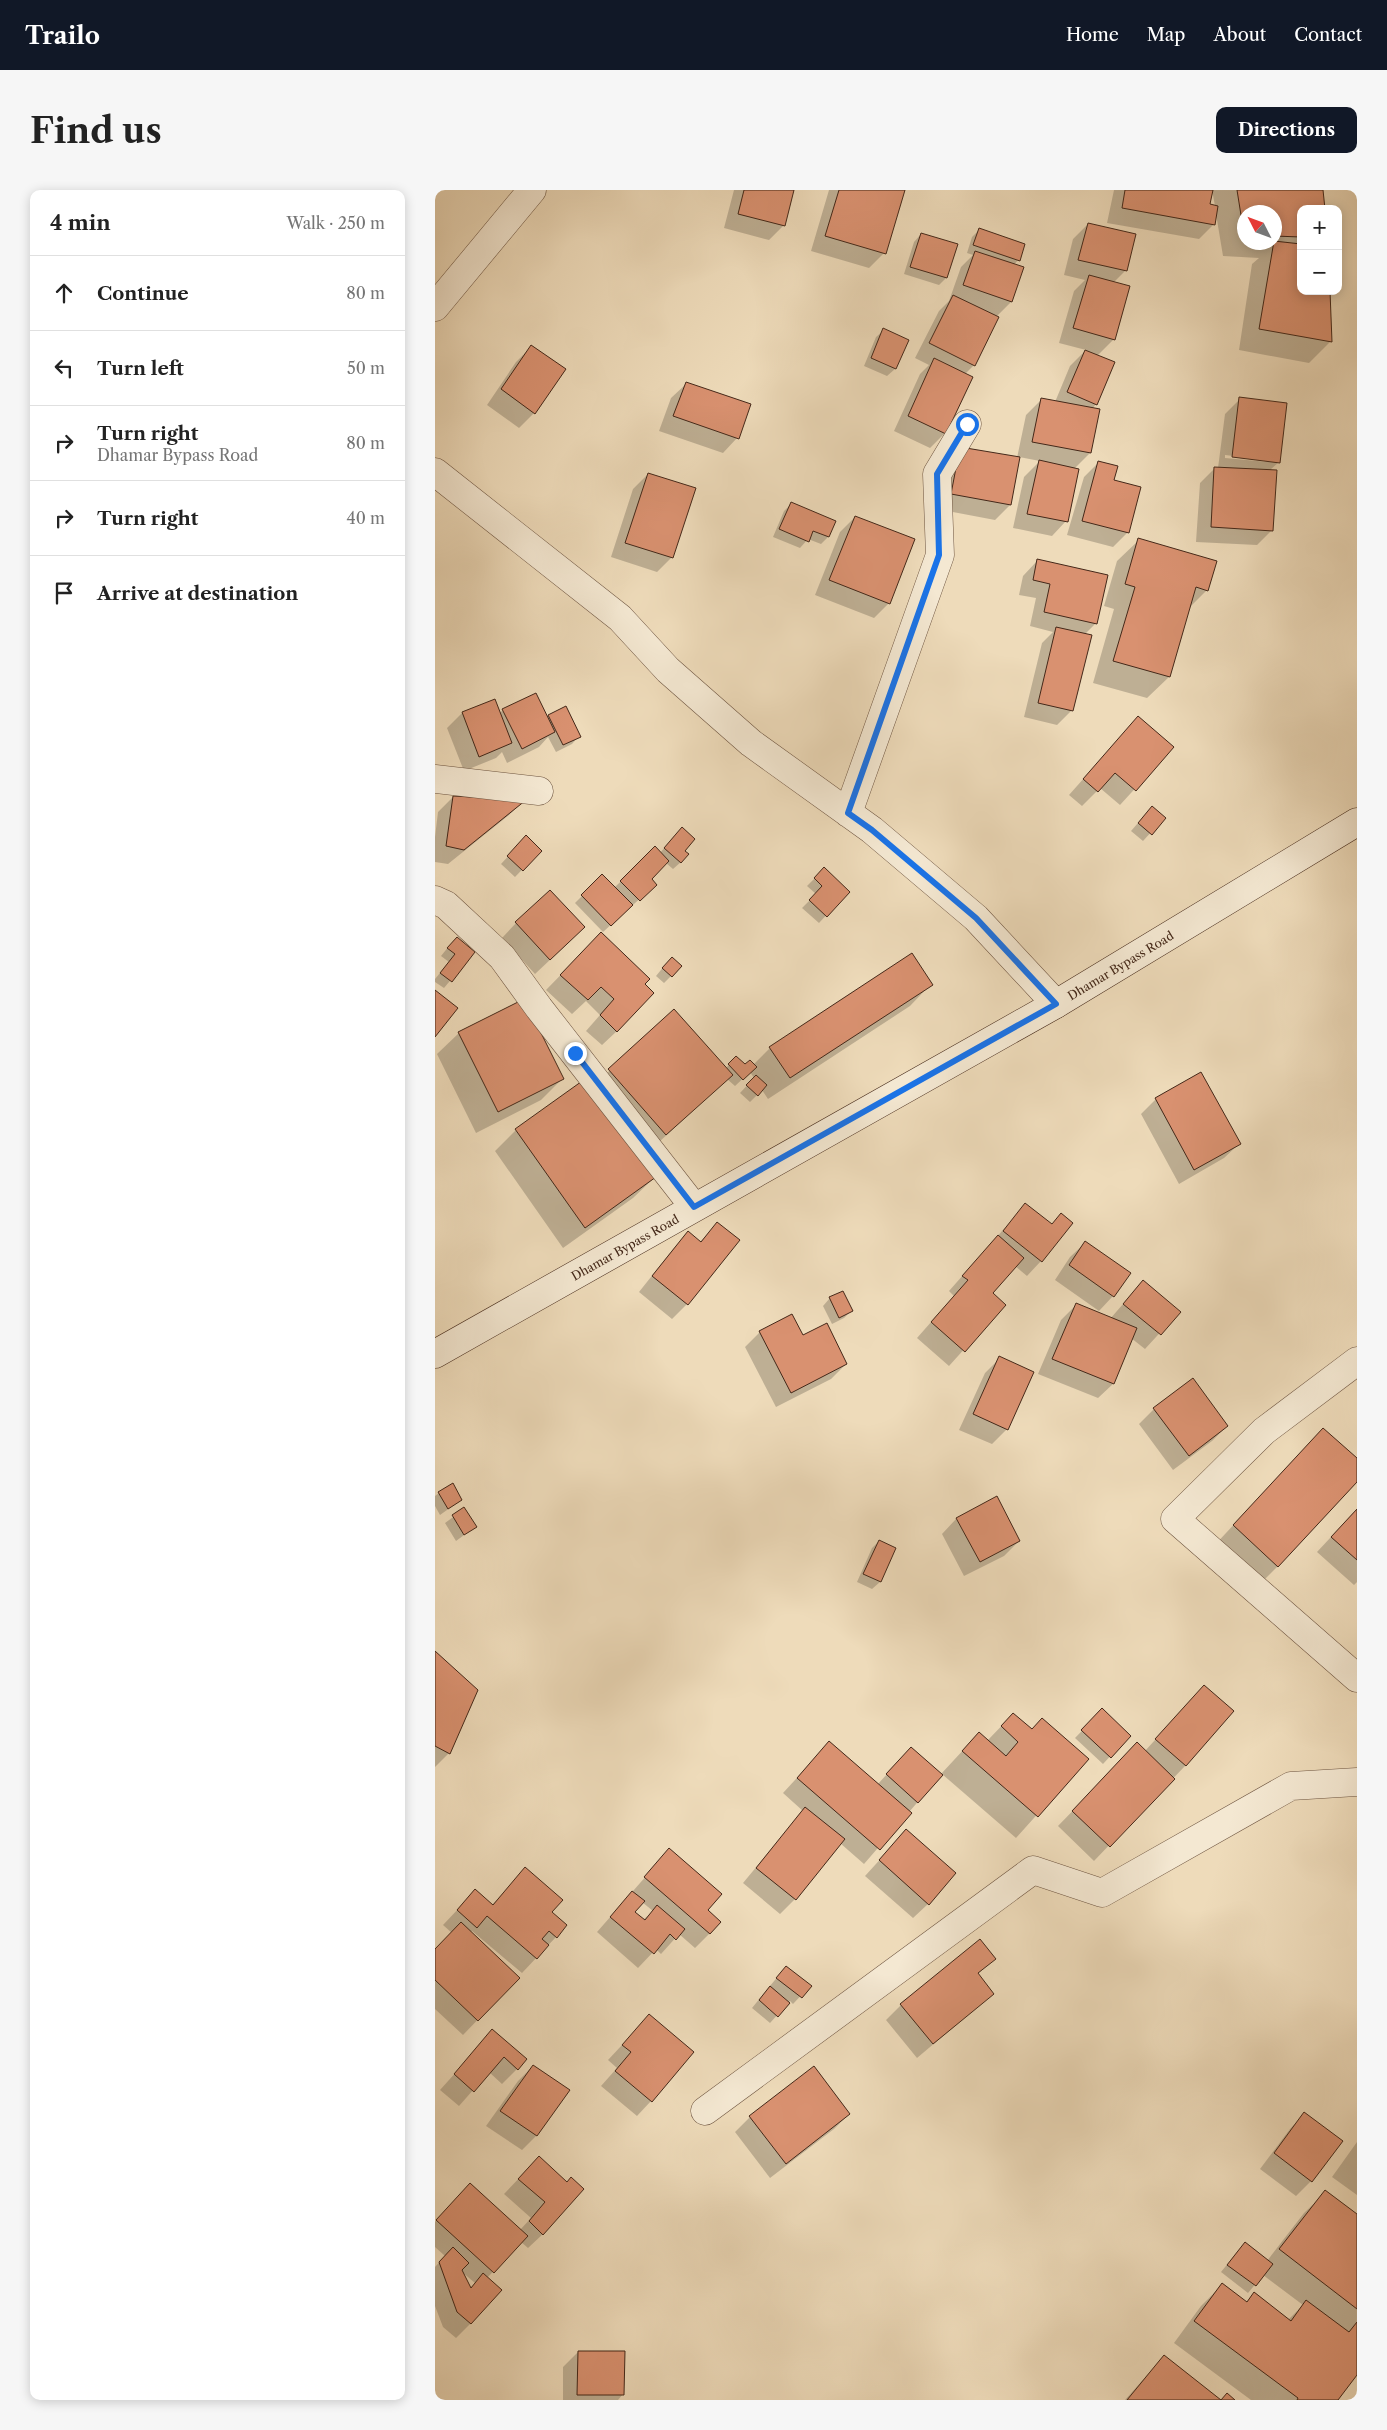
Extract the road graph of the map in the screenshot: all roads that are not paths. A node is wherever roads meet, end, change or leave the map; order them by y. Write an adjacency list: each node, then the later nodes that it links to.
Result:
1 (532, 190): 2 (street)
2 (435, 307)
3 (967, 424): 7 (street)
4 (435, 472): 7 (street)
5 (435, 779): 6 (street)
6 (539, 790)
7 (848, 813): 10 (street)
8 (1357, 822): 10 (street, Dhamar Bypass Road)
9 (435, 900): 11 (street)
10 (1056, 1004): 11 (street, Dhamar Bypass Road)
11 (694, 1207): 12 (street, Dhamar Bypass Road)
12 (435, 1354)
13 (1357, 1361): 14 (street)
14 (1357, 1678)
15 (1357, 1782): 16 (street)
16 (705, 2111)

